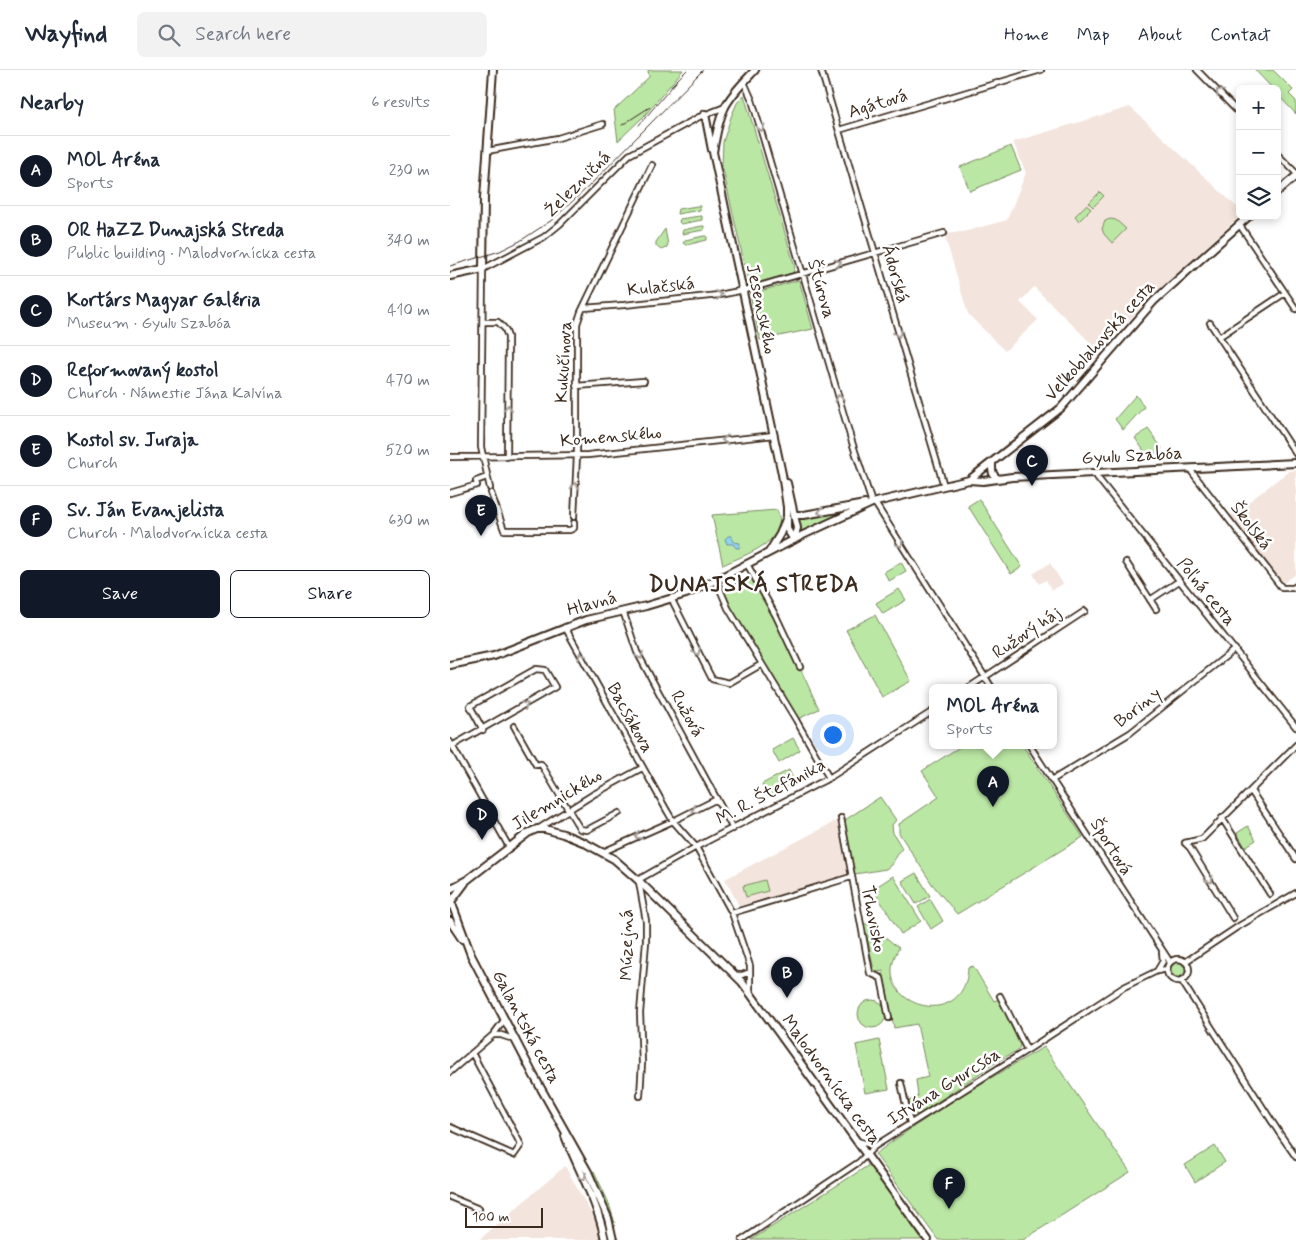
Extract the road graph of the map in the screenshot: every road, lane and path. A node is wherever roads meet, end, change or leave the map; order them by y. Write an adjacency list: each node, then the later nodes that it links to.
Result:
1 (493, 70): 12 (street)
2 (755, 70): 6 (street, Jesenského)
3 (821, 70): 11 (street, Ádorská)
4 (1041, 70): 11 (street, Agátová)
5 (1197, 70): 8 (street, one-way to 5)
6 (744, 82): 7 (street, Jesenského); 23 (street, Štúrova, one-way to 23)
7 (725, 107): 9 (street, Železničná); 13 (street, Jesenského)
8 (1236, 110)
9 (705, 114): 13 (street); 22 (street, Železničná)
10 (603, 124): 12 (street)
11 (839, 130): 21 (street, Ádorská)
12 (486, 151): 22 (street)
13 (713, 152): 25 (street, Jesenského)
14 (1281, 158): 16 (street)
15 (652, 164): 27 (street, Kukučínova)
16 (1296, 175): 17 (street)
17 (1281, 188)
18 (1244, 220): 19 (street, Veľkoblahovská cesta)
19 (1239, 224): 26 (street); 40 (street, Veľkoblahovská cesta)
20 (944, 233): 21 (street, Kulačská)
21 (874, 254): 23 (street, Kulačská, one-way to 21); 48 (street, Ádorská, one-way to 48)
22 (483, 269): 24 (street, Železničná); 29 (street)
23 (802, 273): 25 (street, Kulačská); 50 (street, Štúrova, one-way to 23)
24 (450, 276)
25 (742, 291): 27 (street, Kulačská, one-way to 25); 34 (street, Jesenského)
26 (1285, 293): 28 (street); 31 (street)
27 (583, 308): 33 (street, Kukučínova)
28 (1296, 309)
29 (483, 322): 37 (street); 39 (street, one-way to 29)
30 (1210, 323): 31 (street)
31 (1219, 337): 35 (street)
32 (644, 380): 33 (street)
33 (576, 386): 36 (street, Kukučínova)
34 (774, 435): 36 (street, Komenského, one-way to 36); 44 (street, Jesenského)
35 (1296, 454)
36 (577, 455): 39 (street, Komenského); 52 (street, Kukučínova, one-way to 36)
37 (483, 456): 38 (street, Komenského); 39 (street, Komenského); 45 (street)
38 (450, 457)
39 (507, 457)
40 (992, 463): 46 (street); 47 (street, Veľkoblahovská cesta)
41 (1296, 463): 42 (street, Gyulu Szabóa)
42 (1192, 468): 43 (street, Gyulu Szabóa); 61 (street, Školská)
43 (1098, 472): 46 (street, Gyulu Szabóa); 60 (street, Poľná cesta)
44 (782, 474): 51 (street); 53 (street, Jesenského)
45 (488, 477): 49 (street); 54 (street)
46 (998, 479): 47 (street, Gyulu Szabóa)
47 (969, 480): 48 (street)
48 (944, 486): 50 (street)
49 (450, 493)
50 (873, 503): 51 (street, one-way to 51); 55 (street, Hlavná); 72 (street, one-way to 72)
51 (795, 515): 55 (street)
52 (574, 517)
53 (787, 519): 55 (street, Jesenského); 56 (street)
54 (574, 523)
55 (794, 540): 56 (street, Hlavná)
56 (768, 553): 58 (street, Hlavná)
57 (1126, 562): 63 (street)
58 (746, 564): 59 (street, Hlavná); 71 (street)
59 (716, 580): 62 (street, Hlavná); 69 (street)
60 (1179, 581): 63 (street); 68 (street, Poľná cesta)
61 (1296, 586)
62 (671, 598): 65 (street, Hlavná); 69 (street, one-way to 69)
63 (1150, 600): 64 (street)
64 (1156, 609)
65 (623, 611): 67 (street, Hlavná); 86 (street, Ružová, one-way to 86)
66 (1085, 611): 72 (street, Ružový háj)
67 (566, 627): 70 (street, Hlavná); 82 (street, Bacsákova, one-way to 67)
68 (1235, 649): 77 (street, Poľná cesta); 84 (street, Boriny)
69 (762, 664): 83 (street)
70 (450, 665)
71 (800, 667)
72 (985, 678): 73 (street); 74 (street)
73 (975, 684)
74 (989, 684)
75 (929, 714): 83 (street, M. R. Štefánika)
76 (514, 726): 87 (street)
77 (1296, 727)
78 (483, 730): 78 (street, one-way to 78); 79 (street)
79 (451, 744): 94 (street)
80 (1296, 745): 85 (street)
81 (1032, 749): 84 (street, Športová)
82 (642, 768): 87 (street, Jilemnického); 91 (street, Bacsákova)
83 (829, 778): 93 (street, M. R. Štefánika)
84 (1052, 780): 107 (street, Športová)
85 (1251, 791): 90 (street); 97 (street)
86 (717, 799): 91 (street, one-way to 91); 93 (street, Ružová)
87 (568, 810): 88 (street); 92 (street, Jilemnického)
88 (618, 813)
89 (841, 818): 98 (street, Trhovisko)
90 (1222, 818): 101 (street); 104 (street, one-way to 104)
91 (673, 821): 95 (street, Bacsákova); 96 (street, one-way to 96)
92 (537, 829): 94 (street, Jilemnického); 96 (street)
93 (733, 829): 95 (street, M. R. Štefánika)
94 (509, 846): 102 (street, Jilemnického)
95 (696, 847): 99 (street); 103 (street)
96 (603, 852): 99 (street)
97 (1296, 859)
98 (851, 877): 103 (street, Trhovisko); 117 (street, Trhovisko)
99 (639, 880): 113 (street, Malodvornícka cesta); 125 (street, Múzejná)
100 (1296, 893): 109 (street)
101 (1270, 894)
102 (451, 898): 106 (street, Galantská cesta)
103 (732, 913): 112 (street)
104 (1233, 918)
105 (450, 921): 106 (street, Galantská cesta)
106 (467, 946): 118 (street, Galantská cesta)
107 (1162, 951): 108 (street, Športová); 111 (street)
108 (1170, 962): 109 (street); 110 (street)
109 (1185, 962): 114 (street)
110 (1167, 969): 111 (street, Istvána Gyurcsóa); 114 (street)
111 (1156, 971): 121 (street, Istvána Gyurcsóa)
112 (750, 972): 113 (street); 115 (street)
113 (735, 975): 115 (street, Malodvornícka cesta)
114 (1181, 980): 132 (street)
115 (750, 994): 129 (street, Malodvornícka cesta)
116 (1000, 996): 121 (street, Istvána Gyurcsóa)
117 (889, 1018)
118 (504, 1019): 119 (street); 120 (street, Galantská cesta)
119 (493, 1035): 120 (street); 122 (street)
120 (516, 1040): 126 (street, Galantská cesta)
121 (1027, 1050): 127 (street, Istvána Gyurcsóa)
122 (472, 1052): 123 (street); 128 (street)
123 (450, 1072)
124 (901, 1083): 127 (street)
125 (640, 1096)
126 (559, 1121): 135 (street, Galantská cesta, one-way to 135); 136 (street, Galantská cesta)
127 (910, 1123): 130 (street, Istvána Gyurcsóa)
128 (450, 1127)
129 (856, 1141): 130 (street, Istvána Gyurcsóa); 131 (street, Malodvornícka cesta)
130 (875, 1146): 131 (street, Istvána Gyurcsóa)
131 (866, 1155): 137 (street, Istvána Gyurcsóa); 138 (street, Malodvornícka cesta)
132 (1296, 1157)
133 (450, 1197): 134 (street)
134 (479, 1209)
135 (604, 1240)
136 (614, 1240)
137 (742, 1240)
138 (928, 1240)

